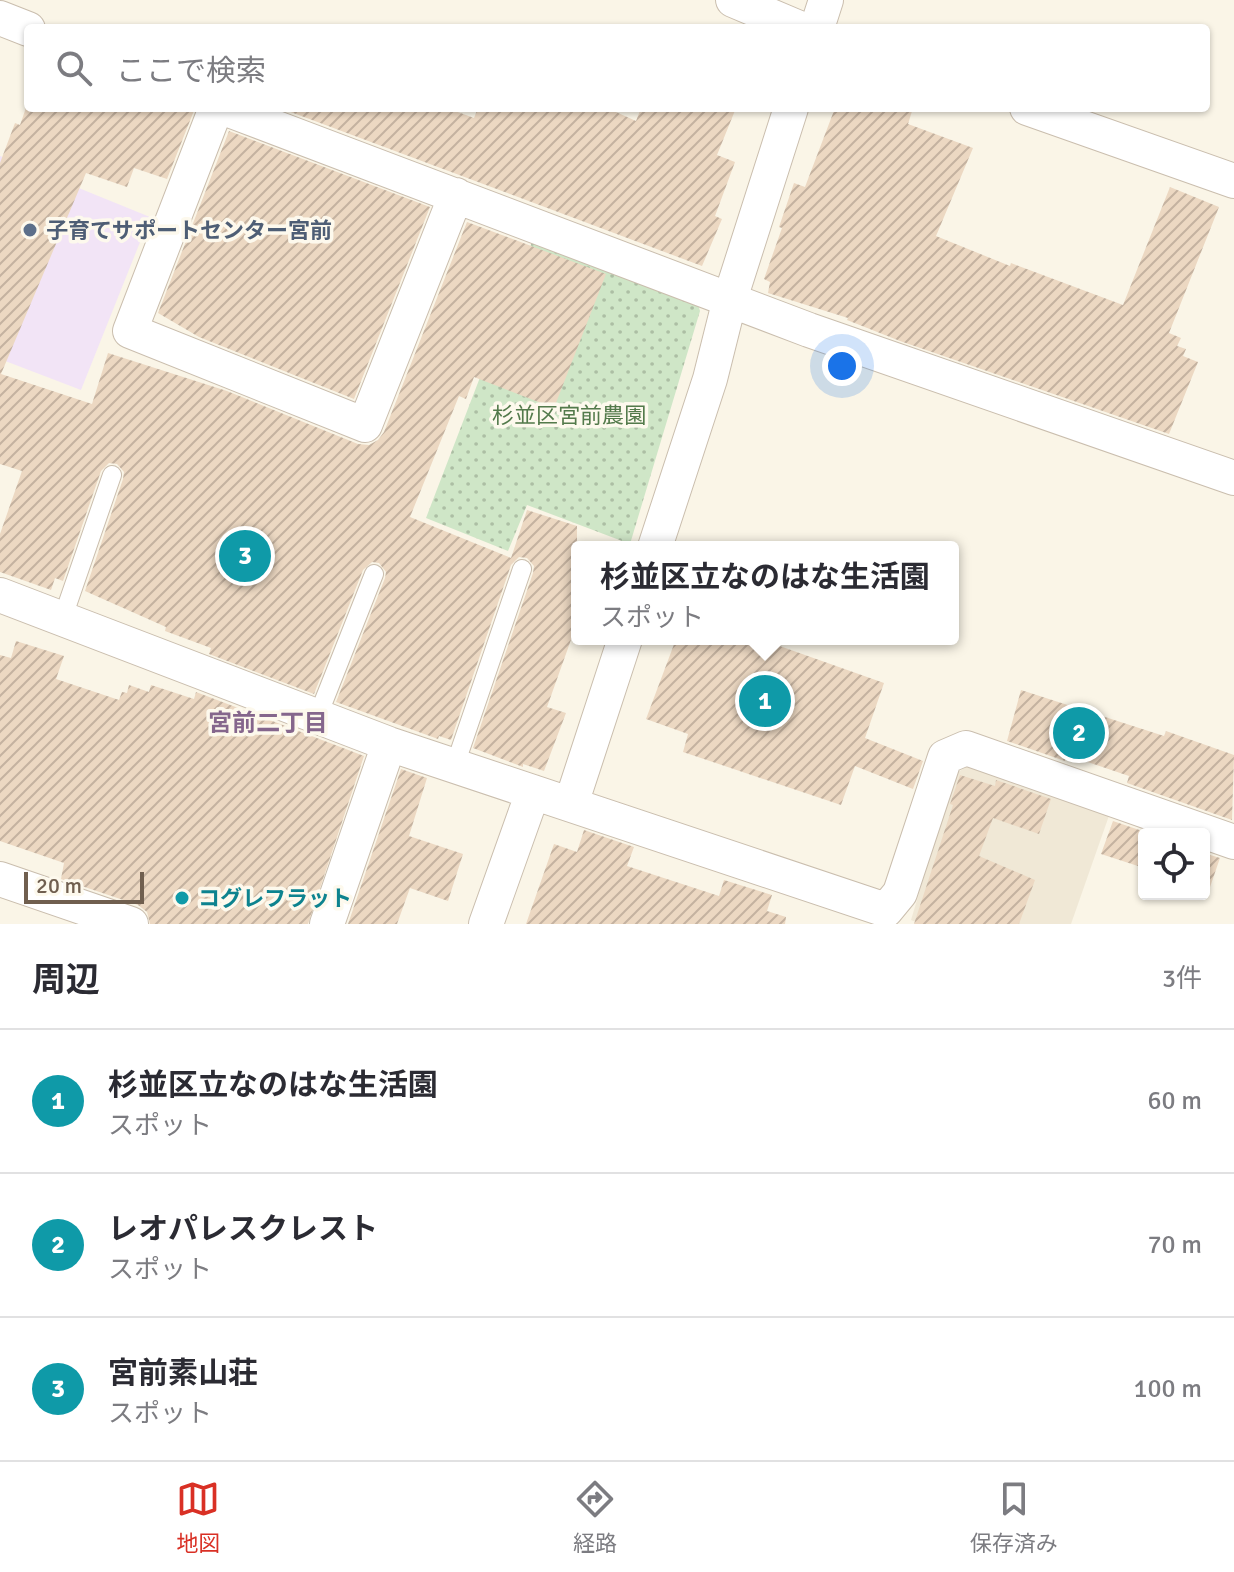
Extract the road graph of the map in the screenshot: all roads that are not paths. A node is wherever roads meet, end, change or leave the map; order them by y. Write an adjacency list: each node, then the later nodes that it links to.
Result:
1 (733, 0): 4 (street)
2 (826, 0): 5 (street)
3 (0, 18): 6 (street)
4 (790, 24)
5 (818, 24)
6 (24, 27)
7 (214, 112): 12 (street)
8 (235, 112): 12 (street)
9 (790, 112): 13 (street)
10 (1038, 112): 11 (street)
11 (1234, 181)
12 (456, 195): 13 (street)
13 (730, 299): 15 (street); 16 (street)
14 (112, 475): 20 (lane)
15 (1234, 478)
16 (657, 541)
17 (522, 569): 24 (lane)
18 (374, 574): 22 (lane)
19 (0, 595): 20 (street)
20 (63, 617): 22 (street)
21 (623, 645): 26 (street)
22 (317, 718): 23 (street)
23 (389, 744): 24 (street); 31 (street)
24 (455, 765): 25 (street)
25 (533, 792): 26 (street); 32 (street)
26 (571, 804): 29 (street)
27 (1234, 842): 29 (street)
28 (0, 879): 30 (street)
29 (895, 917)
30 (131, 924)
31 (327, 924)
32 (486, 924)

